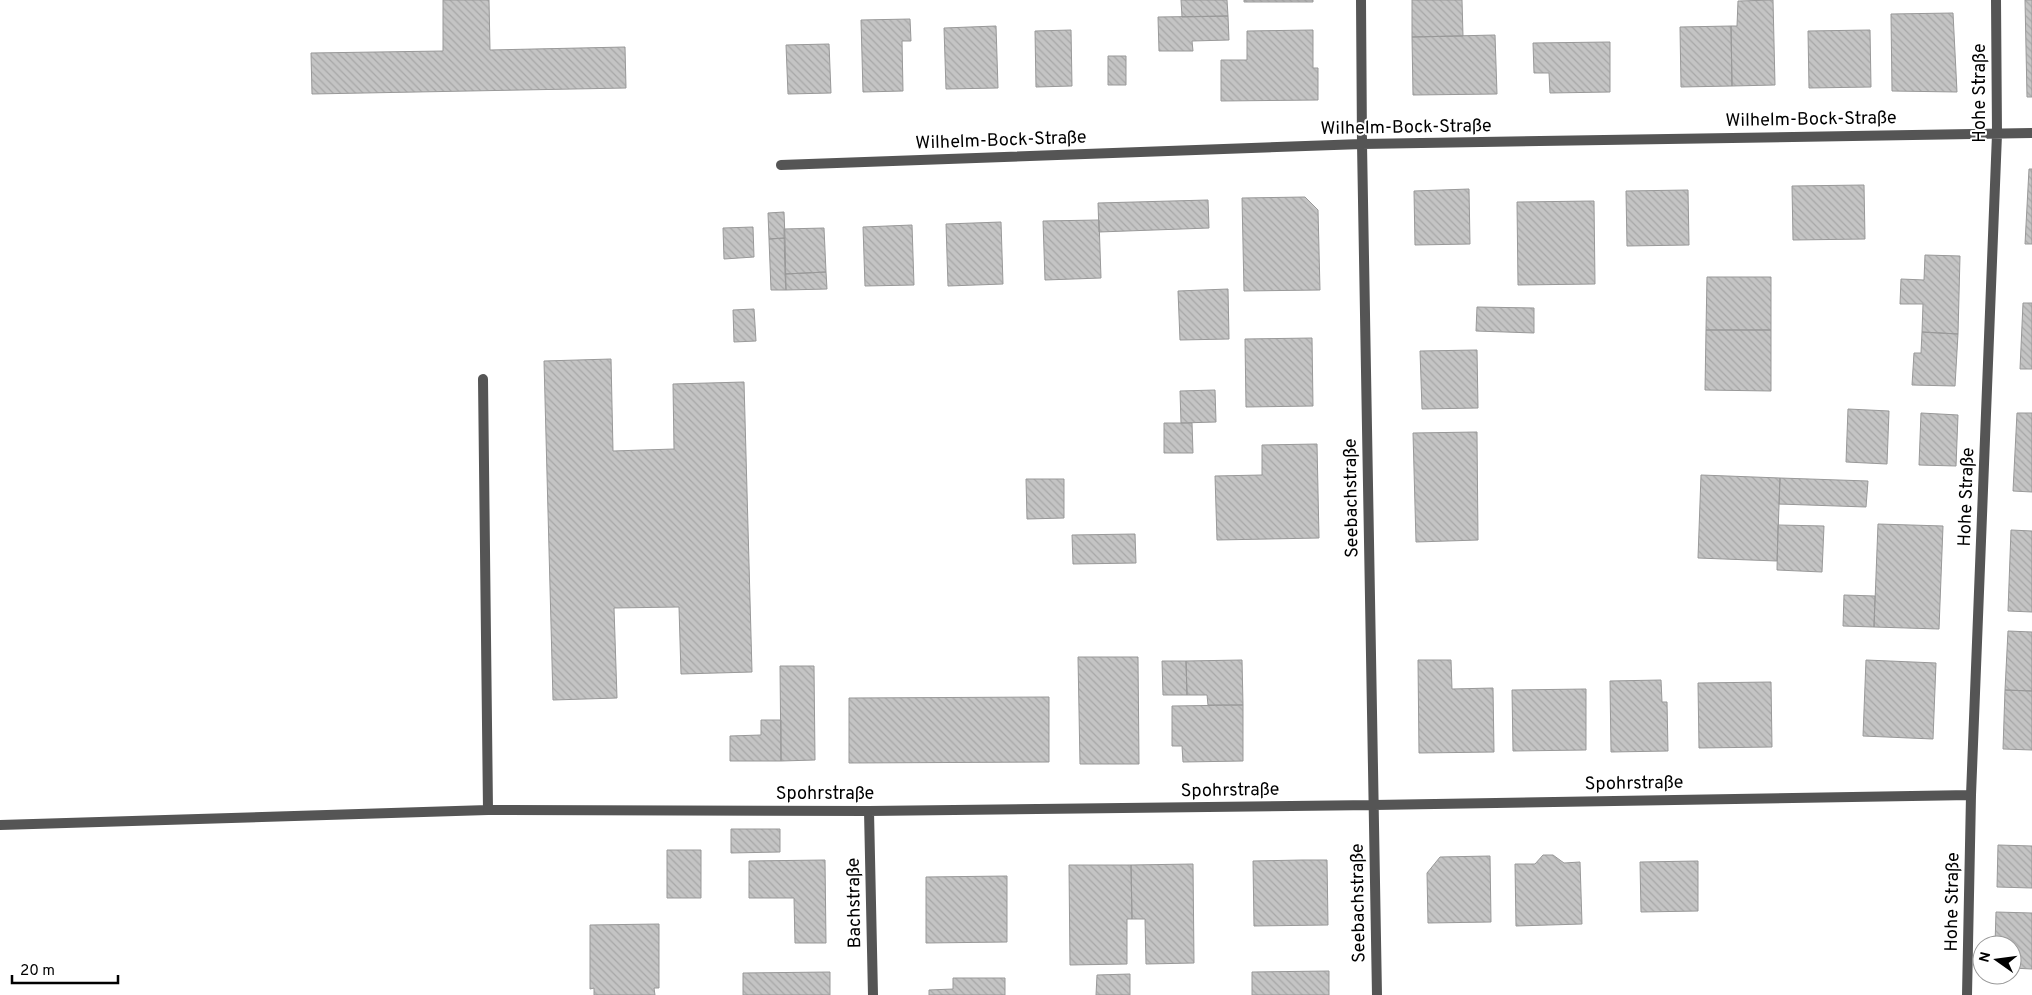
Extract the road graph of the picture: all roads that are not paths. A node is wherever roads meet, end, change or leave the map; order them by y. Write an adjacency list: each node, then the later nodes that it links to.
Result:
1 (1361, 0): 5 (street, Seebachstraße)
2 (1996, 0): 4 (street, Hohe Straße)
3 (2032, 133): 4 (street, Wilhelm-Bock-Straße)
4 (1997, 134): 5 (street, Wilhelm-Bock-Straße); 8 (street, Hohe Straße)
5 (1362, 144): 6 (street, Wilhelm-Bock-Straße); 9 (street, Seebachstraße)
6 (781, 165)
7 (483, 379): 10 (street)
8 (1971, 794): 9 (street, Spohrstraße); 15 (street, Hohe Straße)
9 (1374, 805): 11 (street, Spohrstraße); 14 (street, Seebachstraße)
10 (488, 810): 11 (street, Spohrstraße); 12 (street, Spohrstraße)
11 (869, 811): 13 (street, Bachstraße)
12 (0, 825)
13 (873, 995)
14 (1377, 995)
15 (1967, 995)

